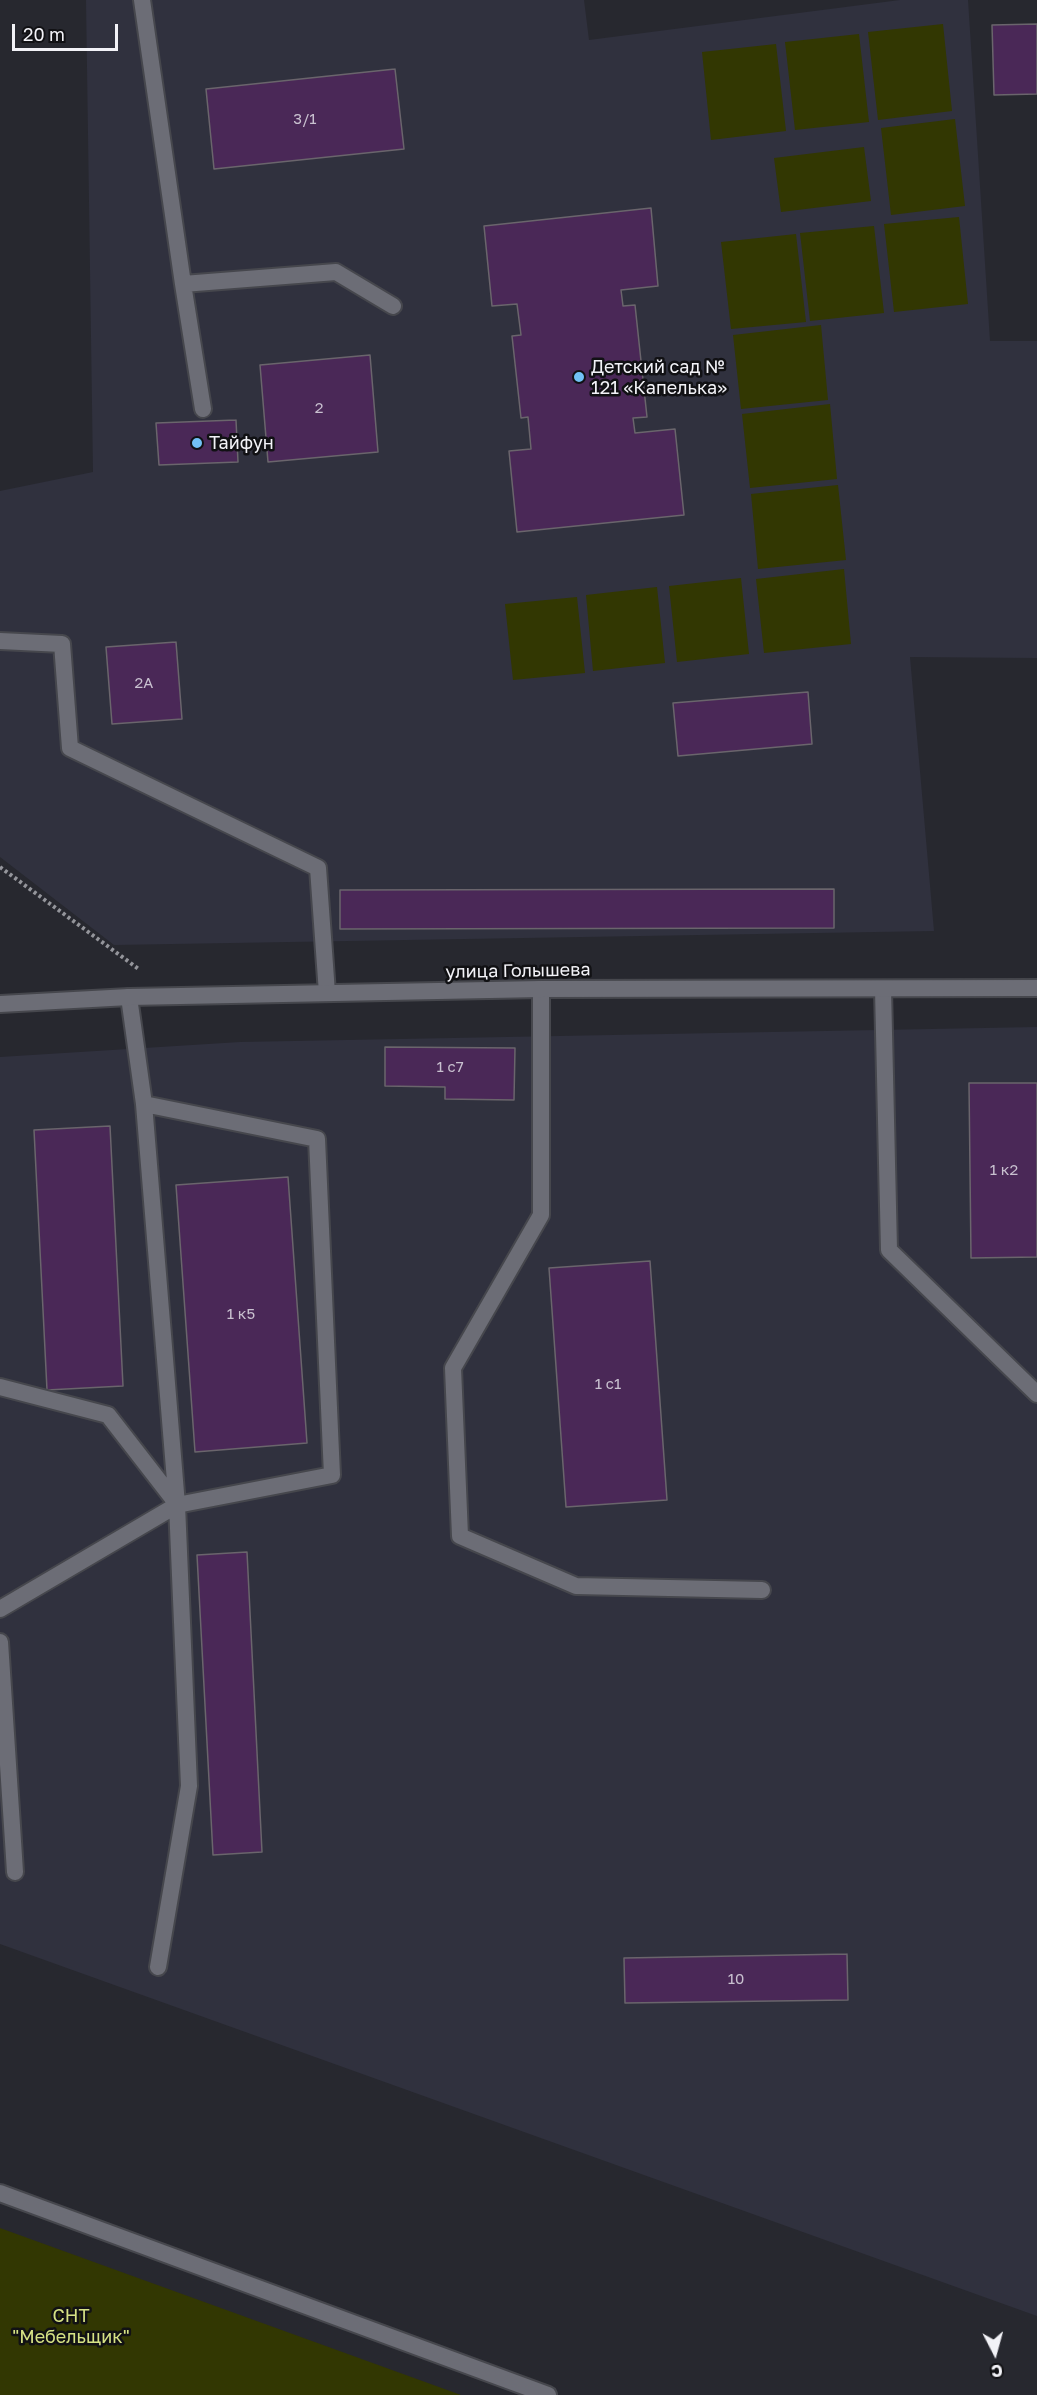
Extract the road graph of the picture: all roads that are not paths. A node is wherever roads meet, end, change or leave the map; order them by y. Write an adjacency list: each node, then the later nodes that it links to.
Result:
1 (142, 0): 2 (street)
2 (183, 284): 3 (street); 4 (street)
3 (393, 306)
4 (203, 409)
5 (0, 641): 9 (street)
6 (1037, 988): 8 (street, улица Голышева)
7 (541, 989): 8 (street, улица Голышева); 9 (street, улица Голышева); 16 (street)
8 (883, 989): 14 (street)
9 (327, 993): 10 (street, улица Голышева)
10 (129, 997): 11 (street, улица Голышева); 12 (street)
11 (0, 1004)
12 (144, 1104): 15 (street); 15 (street)
13 (0, 1388): 15 (street)
14 (1037, 1394)
15 (177, 1505): 17 (street); 20 (street)
16 (762, 1590)
17 (0, 1609)
18 (0, 1642): 19 (street)
19 (15, 1872)
20 (158, 1967)
21 (0, 2193): 22 (street)
22 (548, 2395)

